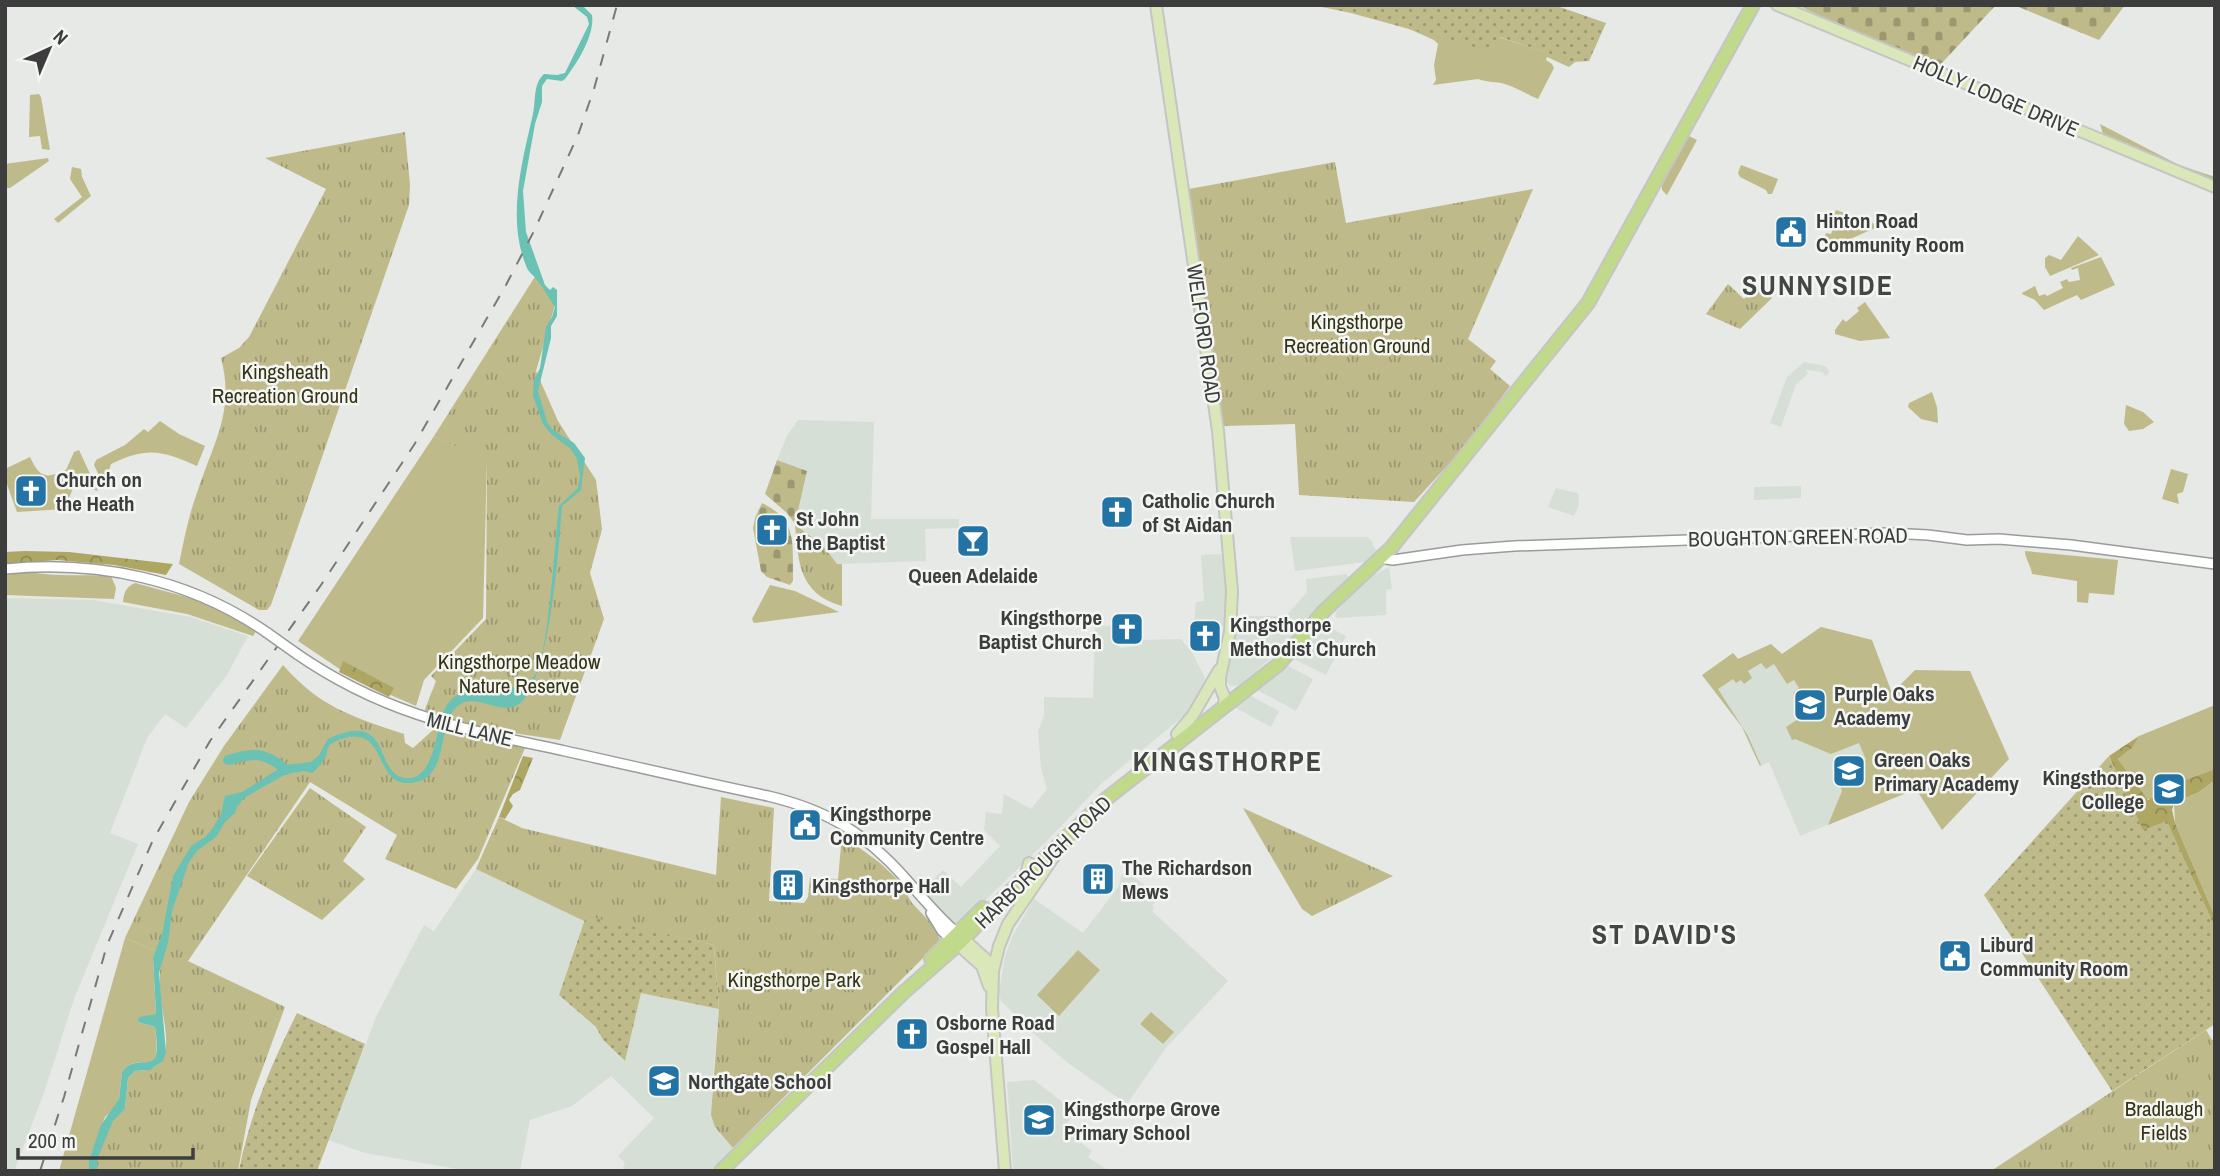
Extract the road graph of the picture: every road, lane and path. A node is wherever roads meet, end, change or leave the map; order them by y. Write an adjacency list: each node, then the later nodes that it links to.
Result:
1 (1156, 5): 8 (main road, WELFORD ROAD)
2 (1753, 5): 5 (highway, HARBOROUGH ROAD)
3 (1777, 5): 4 (main road, HOLLY LODGE DRIVE)
4 (2215, 187)
5 (1380, 558): 6 (street, BOUGHTON GREEN ROAD); 9 (highway, HARBOROUGH ROAD)
6 (2215, 564)
7 (5, 569): 11 (street, MILL LANE, bridge)
8 (1223, 664): 9 (main road, WELFORD ROAD); 10 (main road, WELFORD ROAD)
9 (1224, 703): 10 (highway, HARBOROUGH ROAD); 12 (highway, HARBOROUGH ROAD)
10 (1177, 734): 13 (highway, HARBOROUGH ROAD)
11 (849, 827): 16 (street, MILL LANE); 16 (street)
12 (1062, 844): 14 (highway, HARBOROUGH ROAD); 15 (main road)
13 (1029, 863): 14 (main road); 16 (highway, HARBOROUGH ROAD)
14 (1024, 878): 15 (main road); 16 (highway, HARBOROUGH ROAD)
15 (1015, 911): 17 (main road)
16 (956, 935): 17 (main road); 18 (main road); 19 (highway, HARBOROUGH ROAD)
17 (993, 971): 18 (main road)
18 (992, 996): 20 (main road)
19 (721, 1171)
20 (1005, 1171)

